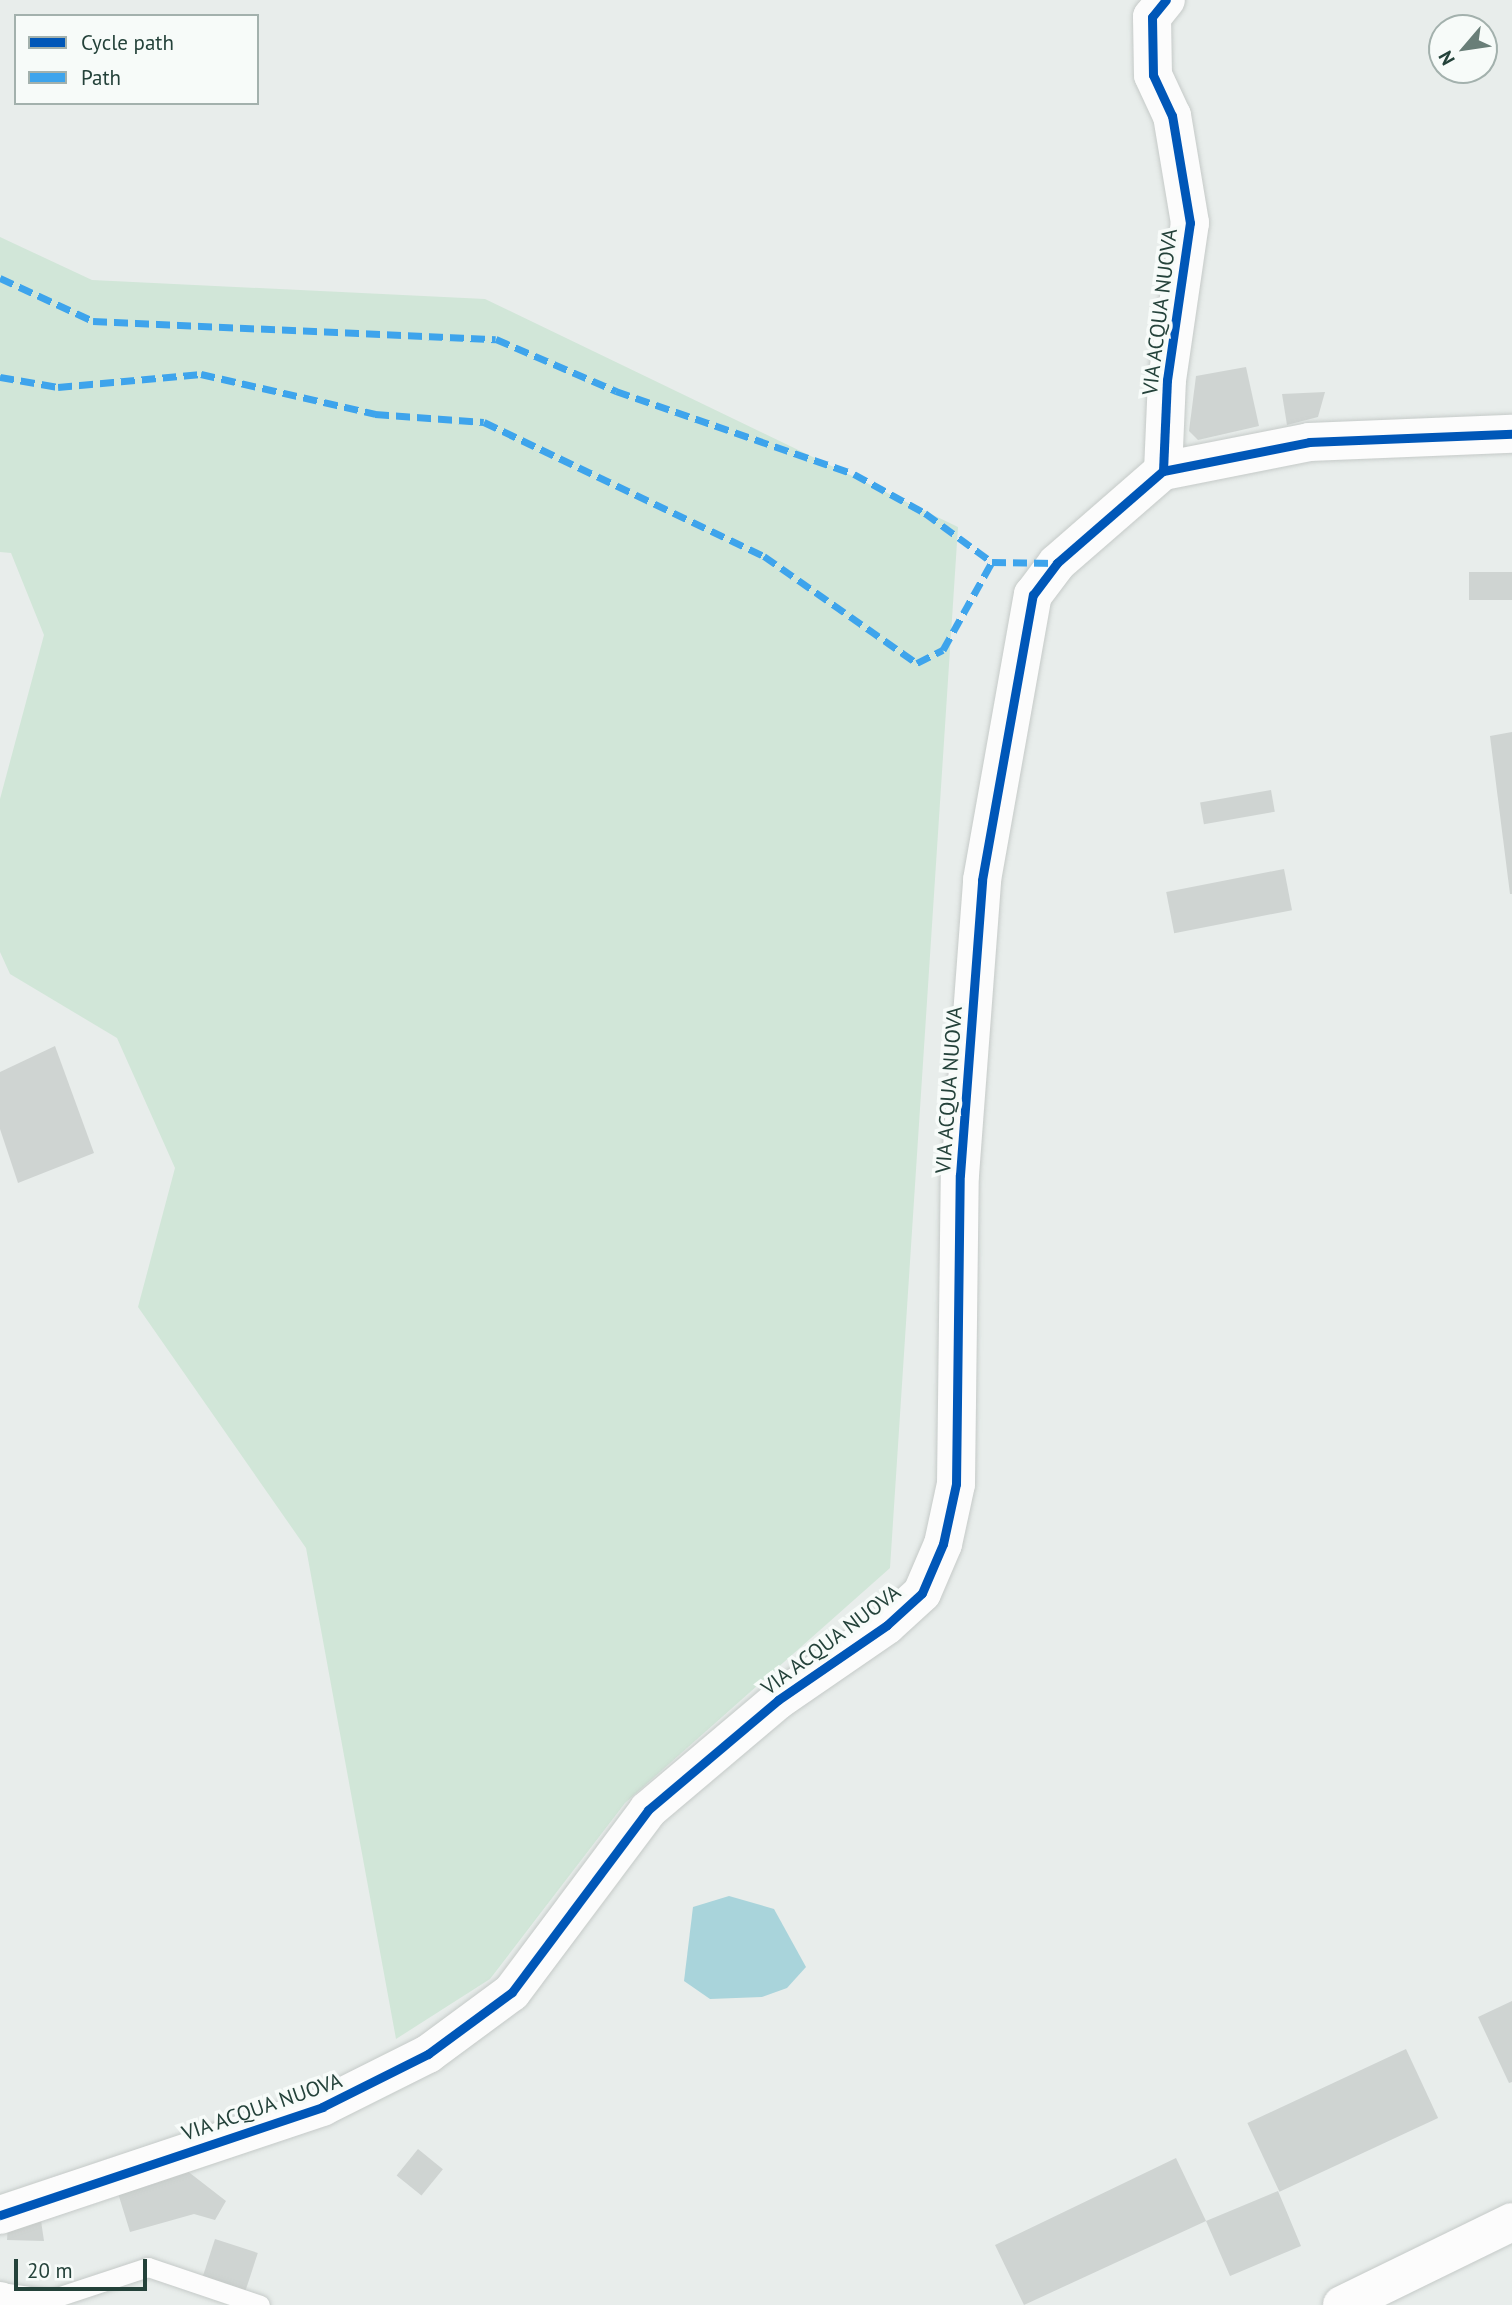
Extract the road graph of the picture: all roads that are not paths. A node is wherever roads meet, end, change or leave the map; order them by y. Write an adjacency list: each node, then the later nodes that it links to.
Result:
1 (1166, 0): 3 (street, VIA ACQUA NUOVA)
2 (1512, 434): 3 (street, VIA ACQUA NUOVA)
3 (1163, 471): 4 (street, VIA ACQUA NUOVA)
4 (0, 2215)
5 (1512, 2222): 8 (street)
6 (0, 2292): 7 (lane)
7 (255, 2301)
8 (1342, 2305)

